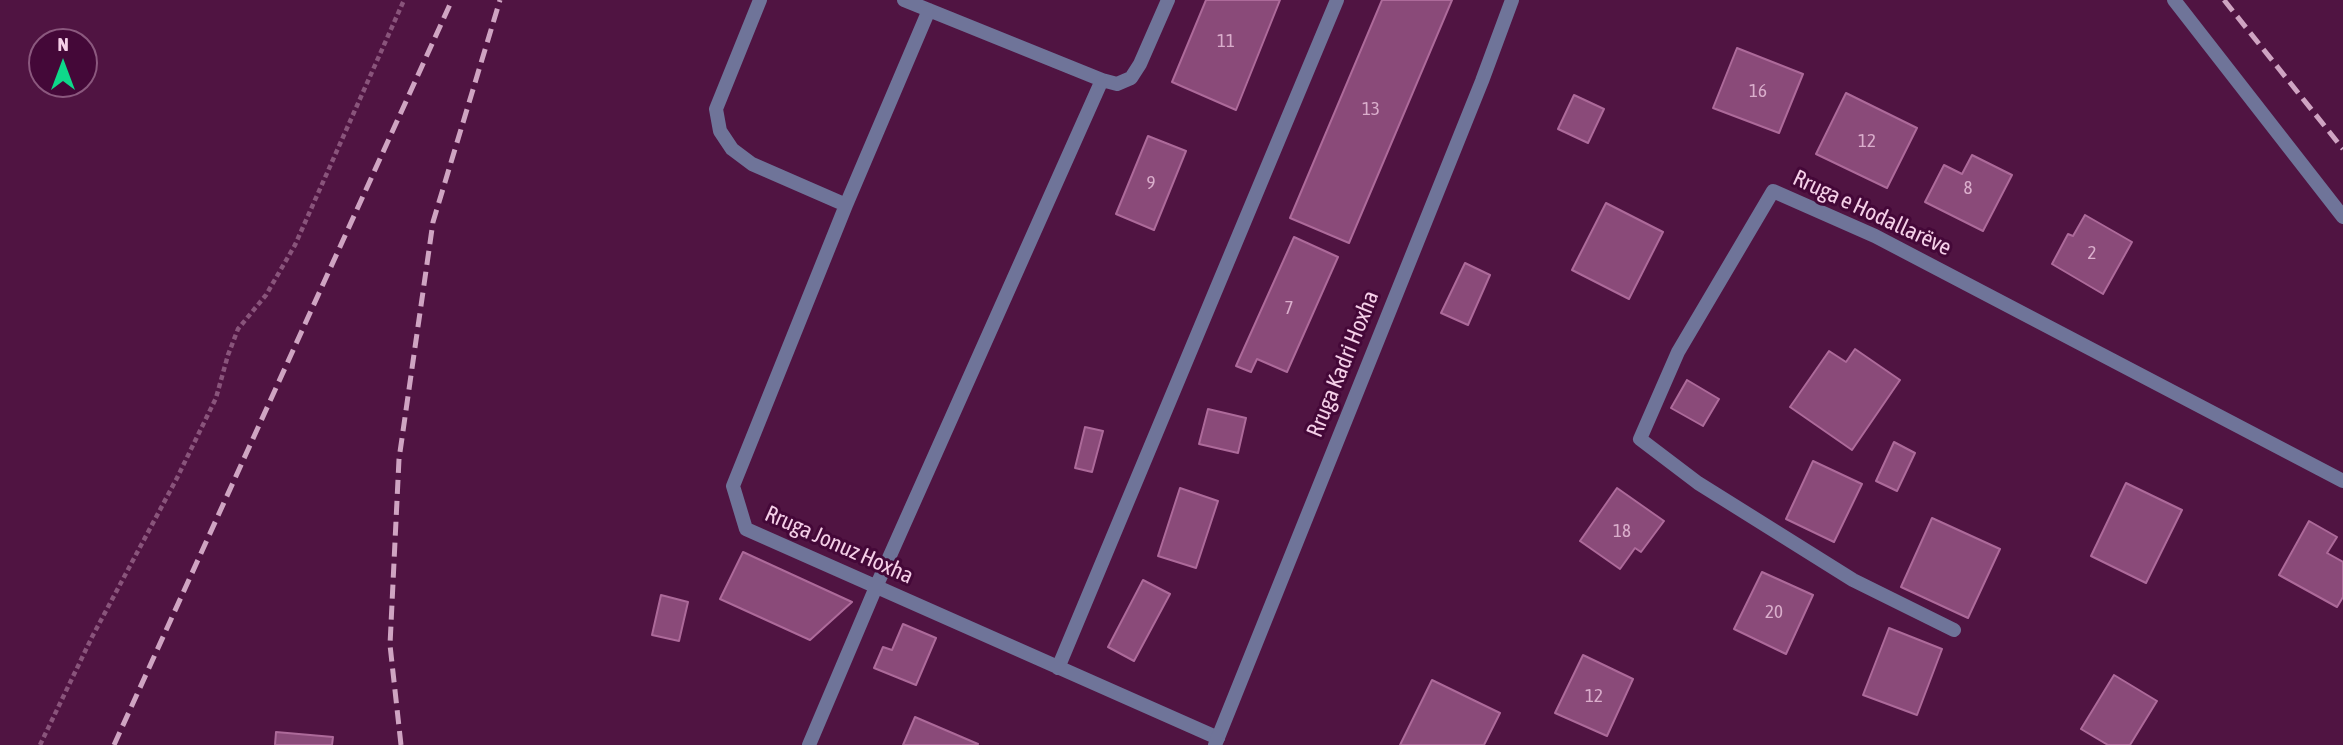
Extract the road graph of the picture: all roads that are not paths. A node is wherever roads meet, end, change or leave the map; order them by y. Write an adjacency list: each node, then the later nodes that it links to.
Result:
1 (760, 0): 9 (street)
2 (904, 0): 7 (street)
3 (1168, 0): 8 (street)
4 (1337, 0): 14 (street)
5 (1512, 0): 15 (street, Rruga Kadri Hoxha)
6 (2174, 0): 10 (street)
7 (929, 10): 8 (street); 9 (street, Rruga Jonuz Hoxha)
8 (1102, 80): 12 (street)
9 (846, 205): 12 (street, Rruga Jonuz Hoxha)
10 (2343, 217)
11 (2343, 481): 13 (street, Rruga e Hodallarëve)
12 (876, 587): 14 (street, Rruga Jonuz Hoxha); 16 (street)
13 (1954, 630)
14 (1058, 668): 15 (street, Rruga Jonuz Hoxha)
15 (1216, 742): 17 (street, Rruga Jonuz Hoxha)
16 (809, 745)
17 (1232, 745)

